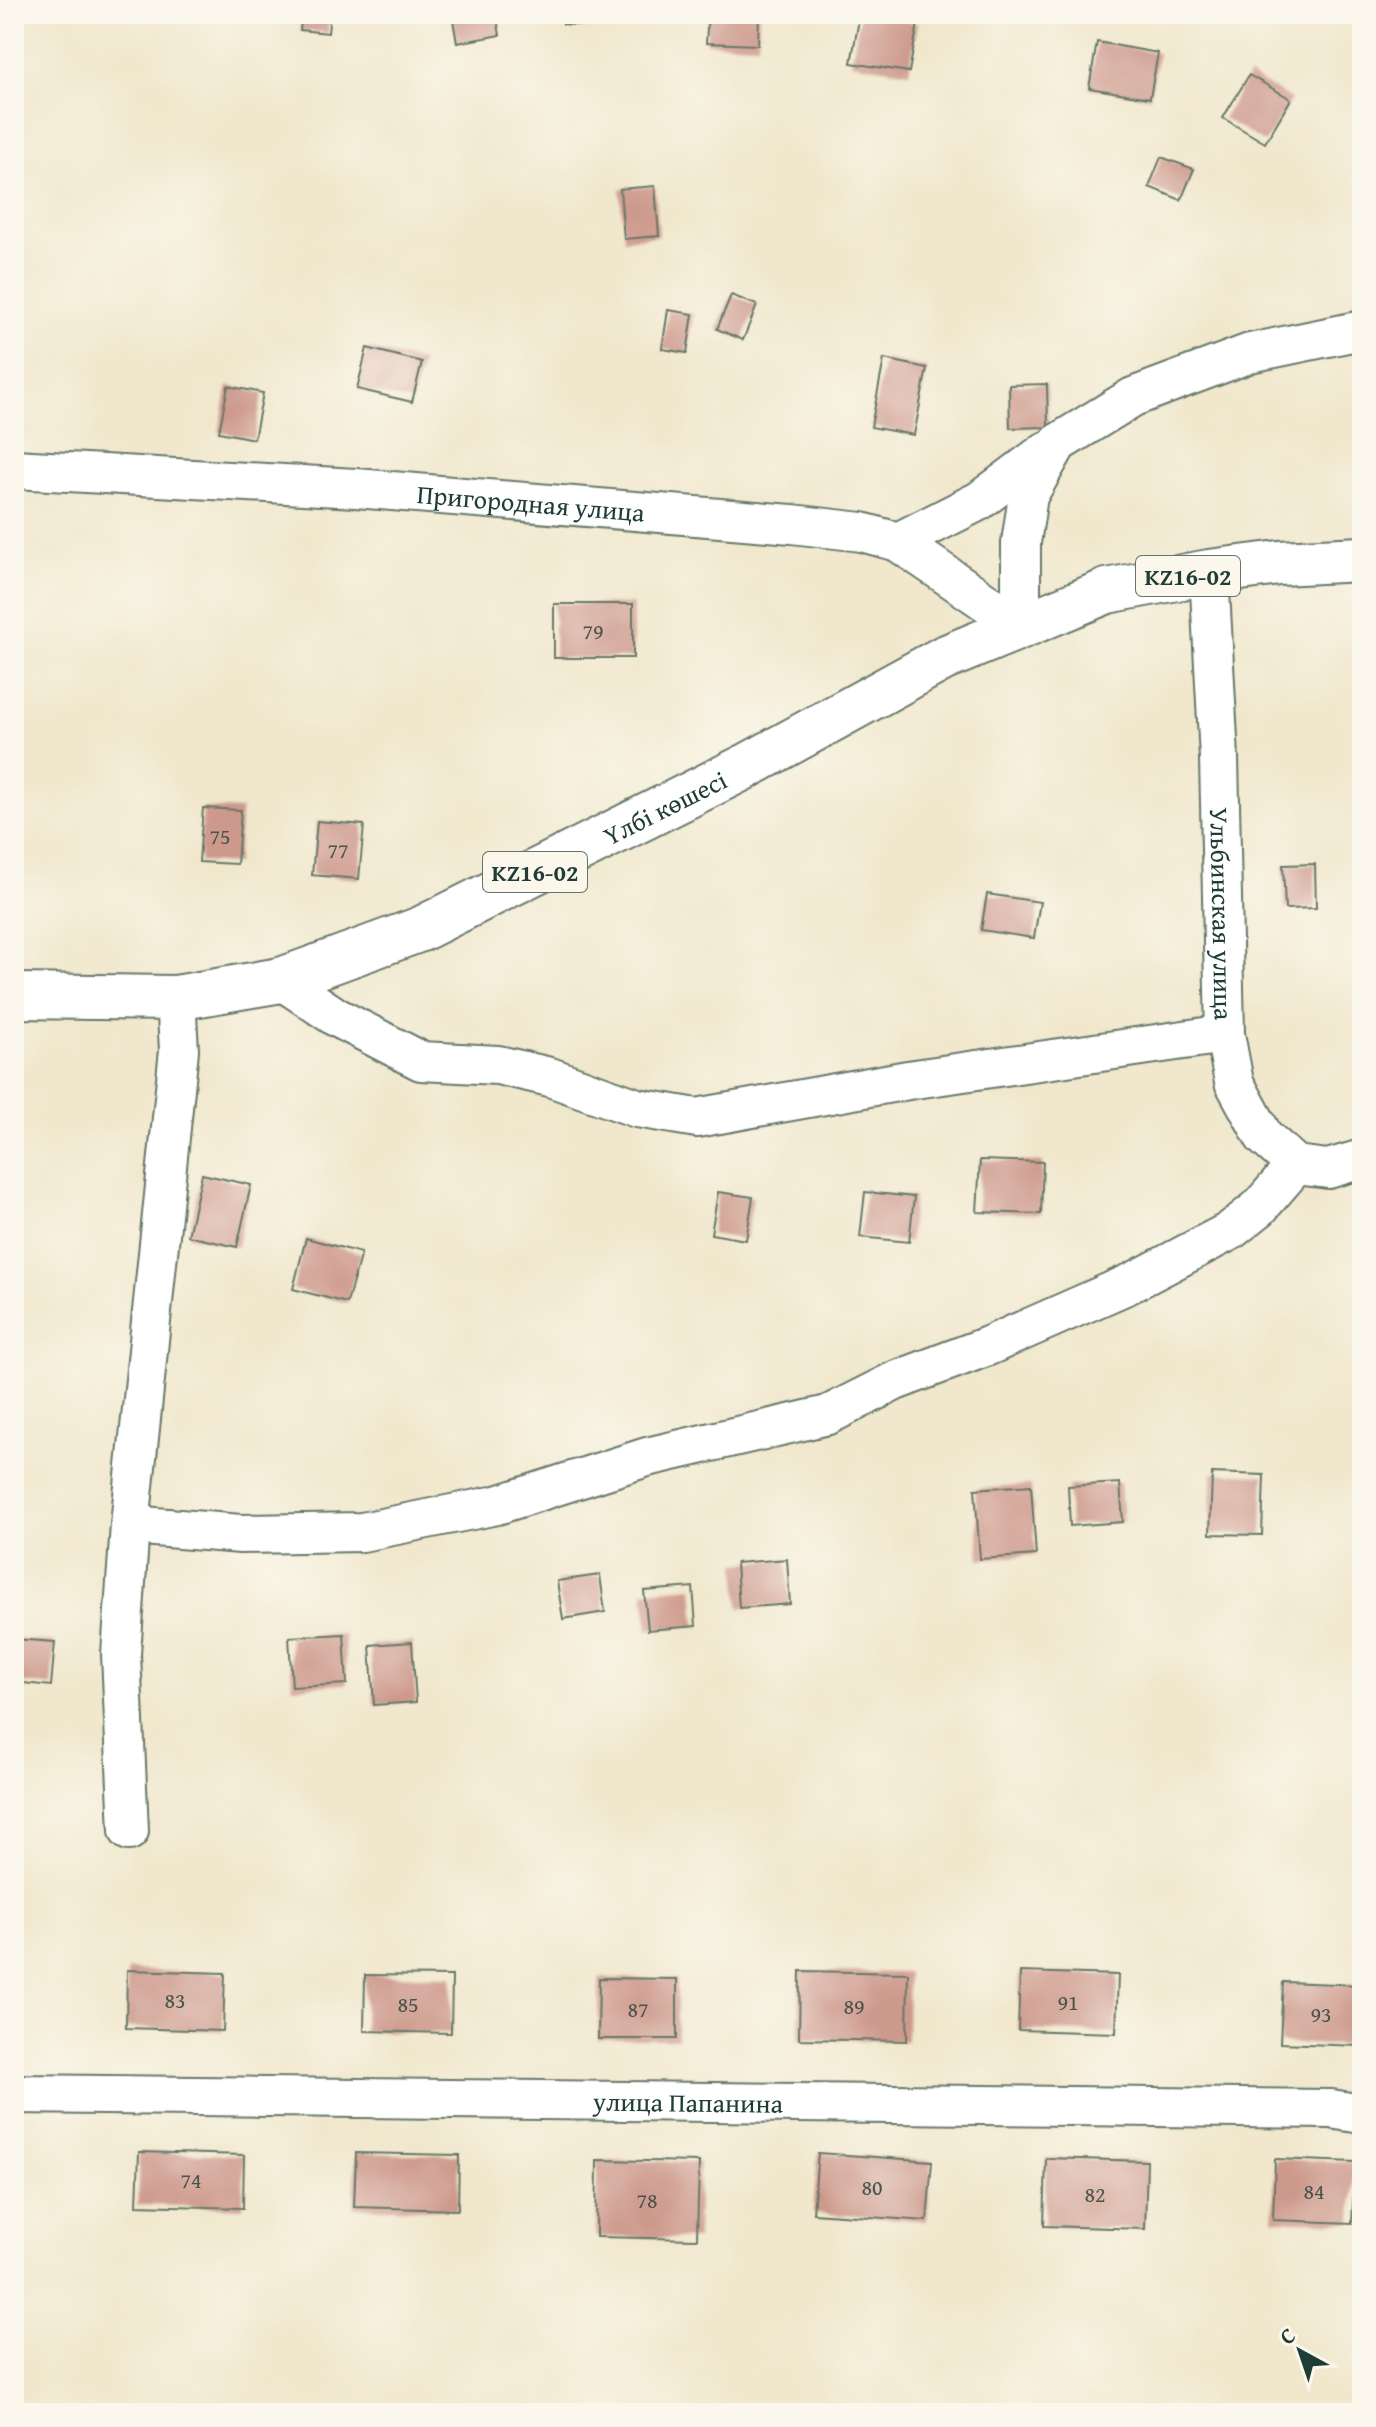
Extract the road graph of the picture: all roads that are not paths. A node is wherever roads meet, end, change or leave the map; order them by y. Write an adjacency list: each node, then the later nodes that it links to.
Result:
1 (1362, 330): 2 (street)
2 (1058, 443): 4 (street); 7 (street)
3 (14, 469): 4 (street, Пригородная улица)
4 (898, 542): 7 (street, Пригородная улица)
5 (1362, 559): 6 (main road, KZ16-02)
6 (1209, 572): 7 (main road, KZ16-02); 11 (street, Ульбинская улица)
7 (1021, 626): 8 (main road, Үлбі көшесі / KZ16-02)
8 (281, 980): 10 (main road, Үлбі көшесі / KZ16-02); 11 (street)
9 (14, 996): 10 (main road, Үлбі көшесі / KZ16-02)
10 (176, 998): 14 (street)
11 (1225, 1034): 13 (street, Ульбинская улица)
12 (1362, 1159): 13 (street)
13 (1296, 1165): 14 (street)
14 (130, 1525): 15 (street)
15 (129, 1831)
16 (14, 2094): 17 (street, улица Папанина)
17 (1362, 2114)

